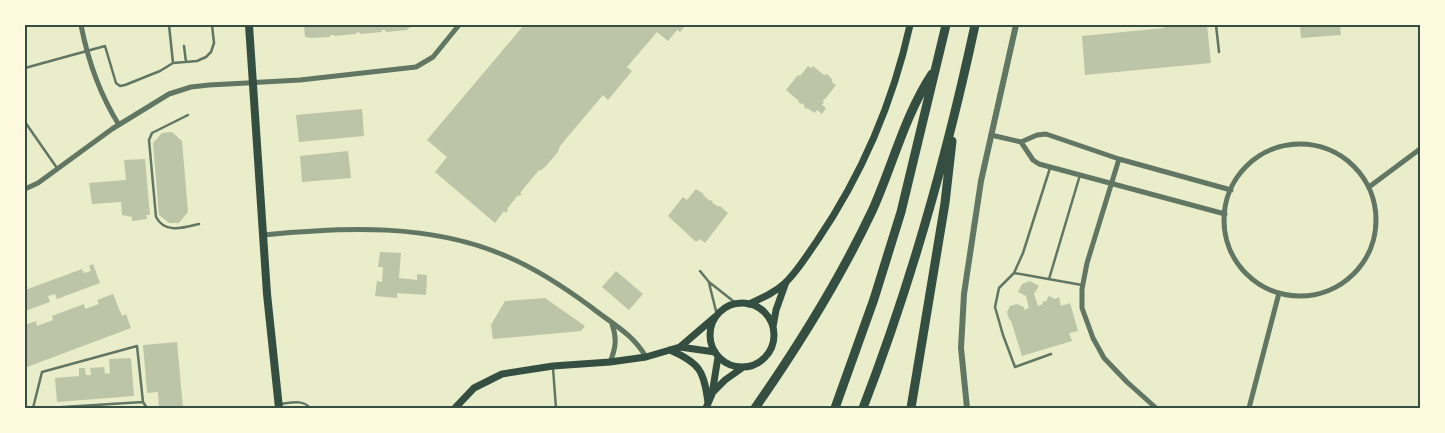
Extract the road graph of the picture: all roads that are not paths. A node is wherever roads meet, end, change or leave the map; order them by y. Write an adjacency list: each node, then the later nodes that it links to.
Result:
1 (81, 25): 12 (street)
2 (169, 25): 15 (lane)
3 (212, 25): 14 (lane)
4 (249, 25): 18 (main road)
5 (459, 25): 18 (street)
6 (910, 25): 41 (main road)
7 (946, 25): 17 (highway)
8 (975, 25): 19 (highway)
9 (1016, 25): 23 (street)
10 (1216, 25): 13 (lane)
11 (184, 46): 14 (lane)
12 (86, 51): 15 (lane); 16 (lane); 22 (street)
13 (1219, 52)
14 (186, 62): 15 (lane)
15 (173, 63)
16 (25, 68)
17 (936, 68): 67 (highway); 68 (highway)
18 (254, 82): 22 (street); 36 (main road)
19 (955, 114): 69 (highway); 70 (highway)
20 (188, 115): 35 (lane)
21 (25, 122): 28 (lane)
22 (119, 125): 28 (street)
23 (991, 135): 24 (street); 71 (street)
24 (1021, 142): 26 (street); 27 (street)
25 (1420, 148): 31 (street)
26 (1119, 159): 30 (street); 33 (street)
27 (1050, 167): 29 (street); 38 (lane)
28 (58, 169): 32 (street)
29 (1080, 175): 30 (street); 39 (lane)
30 (1112, 183): 34 (street); 42 (street)
31 (1369, 187): 33 (street); 43 (street)
32 (25, 189)
33 (1231, 190): 34 (street)
34 (1225, 214): 43 (street)
35 (199, 224)
36 (263, 235): 47 (street); 59 (main road)
37 (700, 271): 40 (lane)
38 (1014, 273): 39 (lane); 52 (lane)
39 (1049, 279): 42 (lane)
40 (709, 282): 44 (lane); 46 (lane)
41 (786, 282): 45 (main road); 48 (main road)
42 (1082, 285): 72 (street)
43 (1279, 293): 73 (street)
44 (737, 304): 45 (main road); 46 (main road)
45 (749, 304): 48 (main road)
46 (716, 316): 49 (main road); 51 (main road)
47 (612, 323): 53 (street); 54 (street)
48 (773, 328): 56 (main road)
49 (680, 347): 50 (main road); 51 (main road)
50 (670, 350): 53 (main road); 60 (main road)
51 (716, 354): 56 (main road); 57 (main road)
52 (1051, 354)
53 (646, 357): 54 (main road)
54 (610, 362): 55 (main road)
55 (553, 366): 65 (main road); 66 (lane)
56 (742, 367): 57 (main road)
57 (712, 394): 60 (main road)
58 (143, 402): 61 (lane); 62 (lane); 63 (lane)
59 (279, 406): 64 (lane)
60 (707, 406)
61 (33, 408)
62 (46, 408)
63 (147, 408)
64 (310, 408)
65 (455, 408)
66 (556, 408)
67 (755, 408)
68 (835, 408)
69 (863, 408)
70 (911, 408)
71 (967, 408)
72 (1156, 408)
73 (1249, 408)

